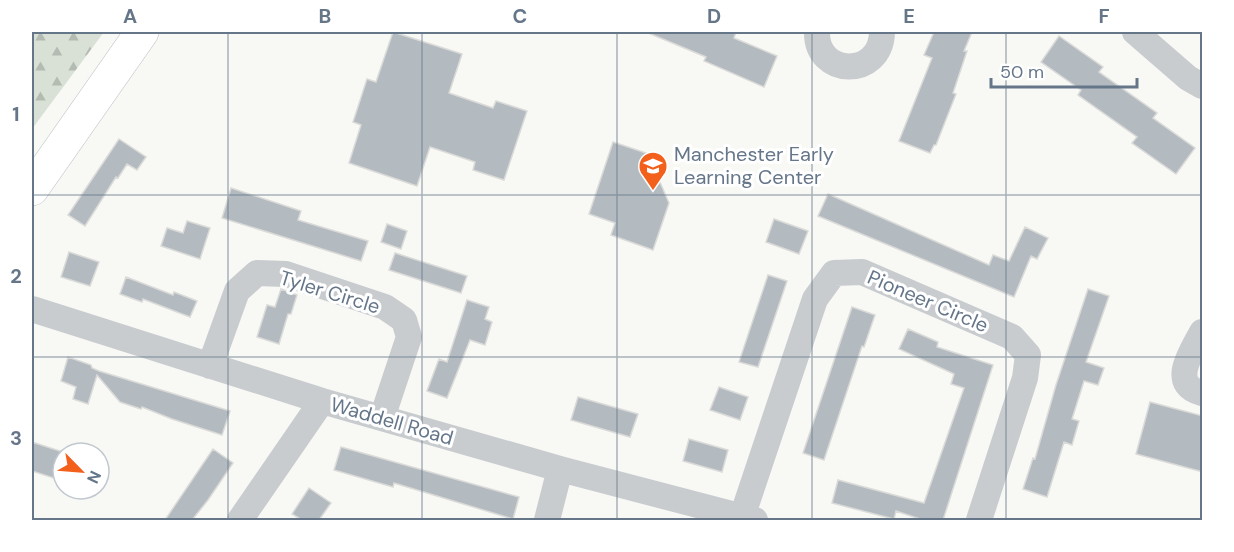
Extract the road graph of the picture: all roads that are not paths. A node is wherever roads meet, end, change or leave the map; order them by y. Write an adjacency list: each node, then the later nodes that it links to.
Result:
1 (142, 32): 6 (main road)
2 (817, 32): 3 (street)
3 (882, 32)
4 (1135, 32): 5 (street)
5 (1203, 86)
6 (32, 189)
7 (32, 309): 9 (street, Waddell Road)
8 (1203, 333): 10 (street)
9 (210, 366): 11 (street, Waddell Road); 12 (street, Tyler Circle)
10 (1203, 393)
11 (322, 401): 12 (street, Waddell Road); 15 (street)
12 (382, 418): 13 (street, Waddell Road)
13 (560, 469): 14 (street, Waddell Road); 16 (street)
14 (748, 519): 17 (street, Pioneer Circle)
15 (240, 520)
16 (547, 520)
17 (979, 520)

